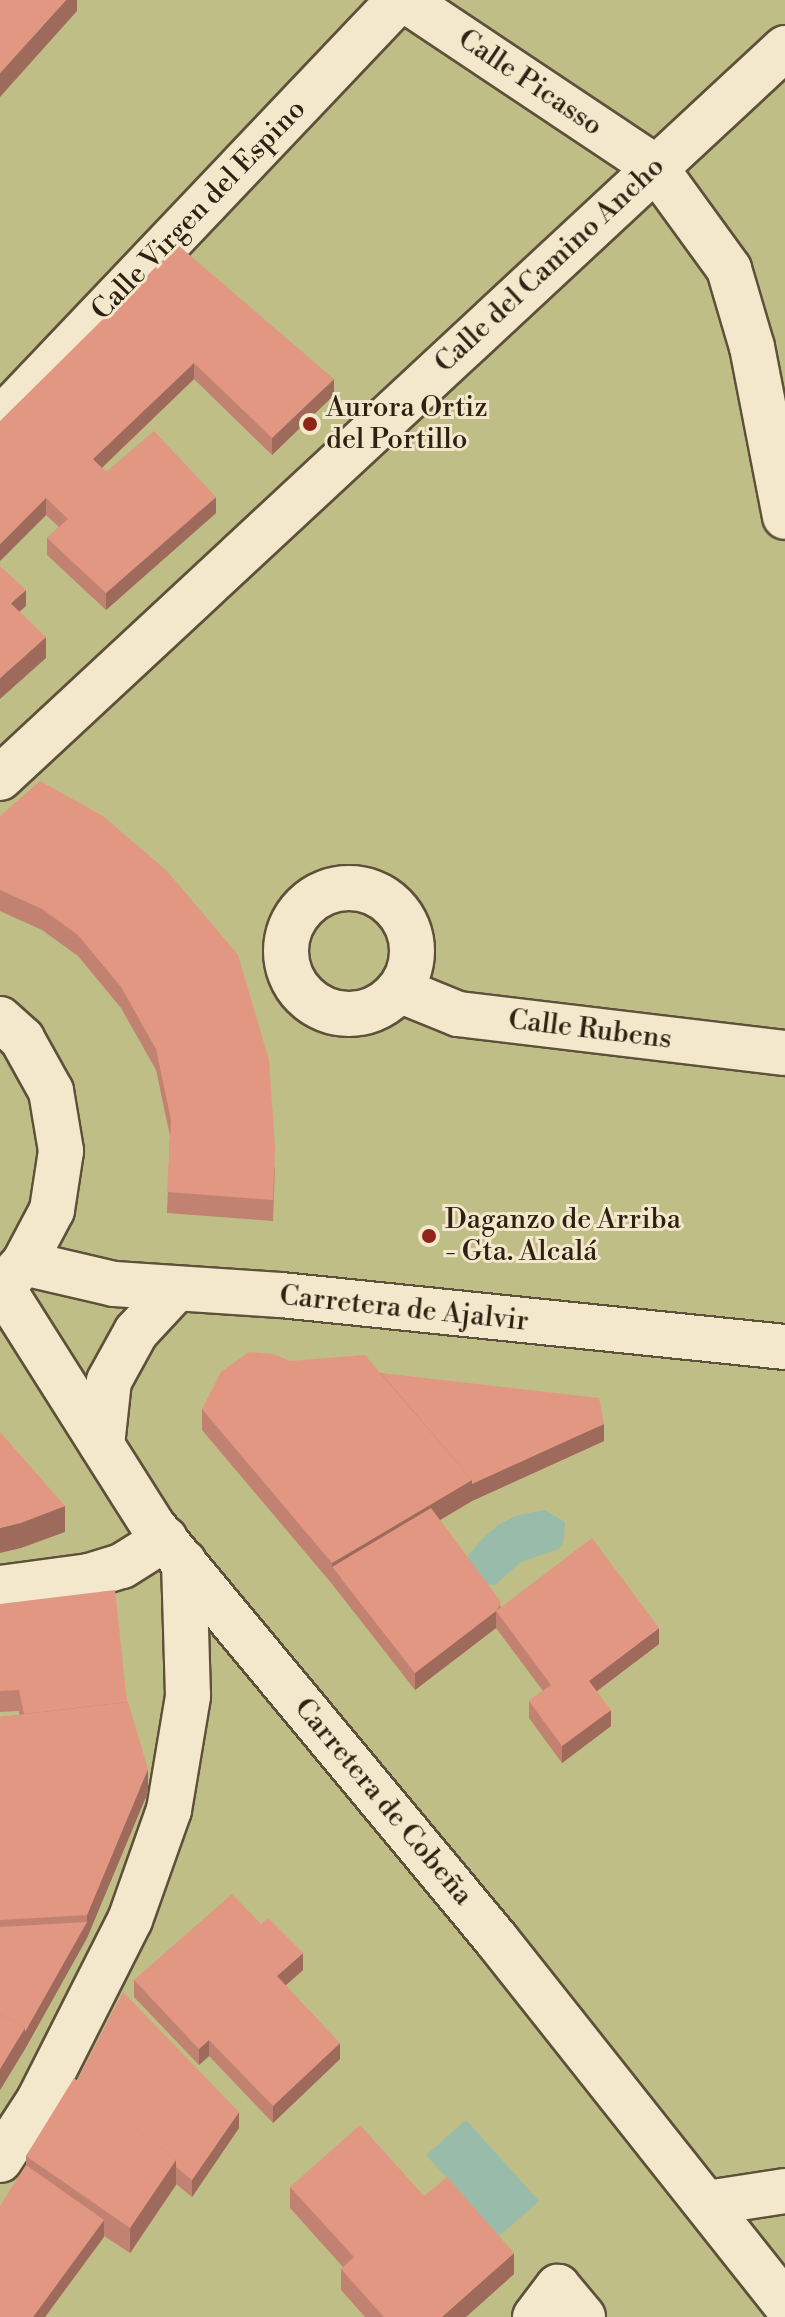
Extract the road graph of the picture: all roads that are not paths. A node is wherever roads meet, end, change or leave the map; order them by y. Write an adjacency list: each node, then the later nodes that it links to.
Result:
1 (402, 0): 3 (street, Calle Picasso); 4 (street, Calle Virgen del Espino)
2 (785, 48): 3 (street, Calle del Camino Ancho)
3 (655, 167): 5 (street); 6 (street, Calle del Camino Ancho)
4 (0, 420)
5 (785, 517)
6 (0, 778)
7 (399, 990): 9 (street, Calle Rubens)
8 (0, 1019): 10 (street)
9 (785, 1053)
10 (9, 1279): 11 (street, Carretera de Ajalvir); 13 (street, Carretera de Cobeña)
11 (176, 1289): 12 (street, Carretera de Ajalvir); 13 (street)
12 (785, 1347)
13 (102, 1445): 14 (street, Carretera de Cobeña)
14 (174, 1550): 15 (street); 16 (street); 18 (street, Carretera de Cobeña)
15 (0, 1588)
16 (0, 2160)
17 (785, 2191): 18 (street)
18 (707, 2203): 19 (street, Carretera de Cobeña)
19 (785, 2303)
20 (535, 2317): 21 (street)
21 (583, 2317)

